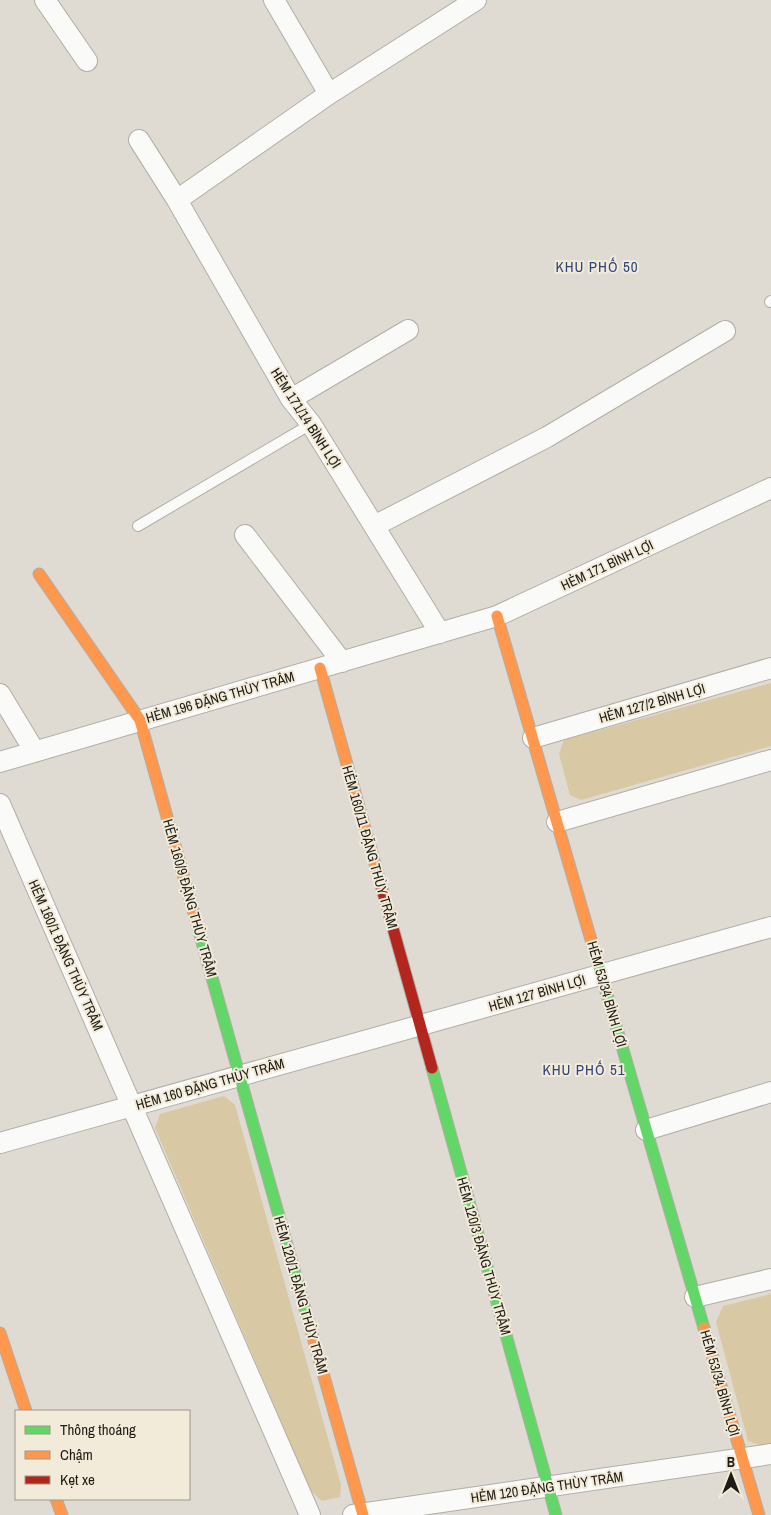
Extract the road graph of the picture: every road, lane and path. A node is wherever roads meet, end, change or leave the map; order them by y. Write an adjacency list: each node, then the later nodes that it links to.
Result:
1 (45, 0): 4 (street)
2 (274, 0): 5 (street)
3 (476, 0): 5 (street)
4 (87, 61)
5 (329, 94): 7 (street)
6 (139, 140): 7 (street, HẺM 171/14 BÌNH LỢI)
7 (177, 200): 10 (street, HẺM 171/14 BÌNH LỢI)
8 (408, 330): 10 (street)
9 (725, 331): 14 (street)
10 (291, 399): 11 (street, HẺM 171/14 BÌNH LỢI)
11 (311, 424): 13 (lane); 14 (street, HẺM 171/14 BÌNH LỢI)
12 (771, 488): 17 (street, HẺM 171 BÌNH LỢI)
13 (138, 526)
14 (374, 526): 18 (street, HẺM 171/14 BÌNH LỢI)
15 (245, 535): 19 (street)
16 (39, 574): 23 (street, HẺM 160/9 ĐẶNG THÙY TRÂM)
17 (498, 616): 18 (street, HẺM 171 BÌNH LỢI); 24 (street, HẺM 53/34 BÌNH LỢI)
18 (440, 633): 19 (street, HẺM 196 ĐẶNG THÙY TRÂM)
19 (342, 662): 20 (street, HẺM 196 ĐẶNG THÙY TRÂM)
20 (320, 668): 23 (street, HẺM 196 ĐẶNG THÙY TRÂM); 32 (street, HẺM 160/11 ĐẶNG THÙY TRÂM)
21 (771, 668): 24 (street, HẺM 127/2 BÌNH LỢI)
22 (0, 694): 25 (street)
23 (140, 720): 25 (street, HẺM 196 ĐẶNG THÙY TRÂM); 33 (street, HẺM 160/9 ĐẶNG THÙY TRÂM)
24 (532, 738): 29 (street, HẺM 53/34 BÌNH LỢI)
25 (35, 752): 27 (street, HẺM 196 ĐẶNG THÙY TRÂM)
26 (771, 760): 29 (street)
27 (0, 762)
28 (0, 804): 35 (street, HẺM 160/1 ĐẶNG THÙY TRÂM)
29 (557, 822): 31 (street, HẺM 53/34 BÌNH LỢI)
30 (771, 927): 31 (street, HẺM 127 BÌNH LỢI)
31 (601, 975): 32 (street, HẺM 127 BÌNH LỢI); 36 (street, HẺM 53/34 BÌNH LỢI)
32 (420, 1026): 33 (street, HẺM 160 ĐẶNG THÙY TRÂM); 44 (street, HẺM 120/3 ĐẶNG THÙY TRÂM)
33 (240, 1076): 35 (street, HẺM 160 ĐẶNG THÙY TRÂM); 48 (street, HẺM 120/1 ĐẶNG THÙY TRÂM)
34 (771, 1092): 36 (street)
35 (132, 1106): 37 (street, HẺM 160 ĐẶNG THÙY TRÂM); 47 (street)
36 (646, 1130): 39 (street, HẺM 53/34 BÌNH LỢI)
37 (0, 1143)
38 (771, 1279): 39 (street)
39 (695, 1297): 43 (street, HẺM 53/34 BÌNH LỢI)
40 (0, 1333): 41 (street)
41 (26, 1410)
42 (771, 1454): 43 (street, HẺM 120 ĐẶNG THÙY TRÂM)
43 (742, 1458): 44 (street, HẺM 120 ĐẶNG THÙY TRÂM); 50 (street, HẺM 53/34 BÌNH LỢI)
44 (548, 1487): 48 (street, HẺM 120 ĐẶNG THÙY TRÂM); 49 (street, HẺM 120/3 ĐẶNG THÙY TRÂM)
45 (56, 1500): 46 (street)
46 (62, 1515)
47 (310, 1515)
48 (359, 1515)
49 (556, 1515)
50 (759, 1515)

